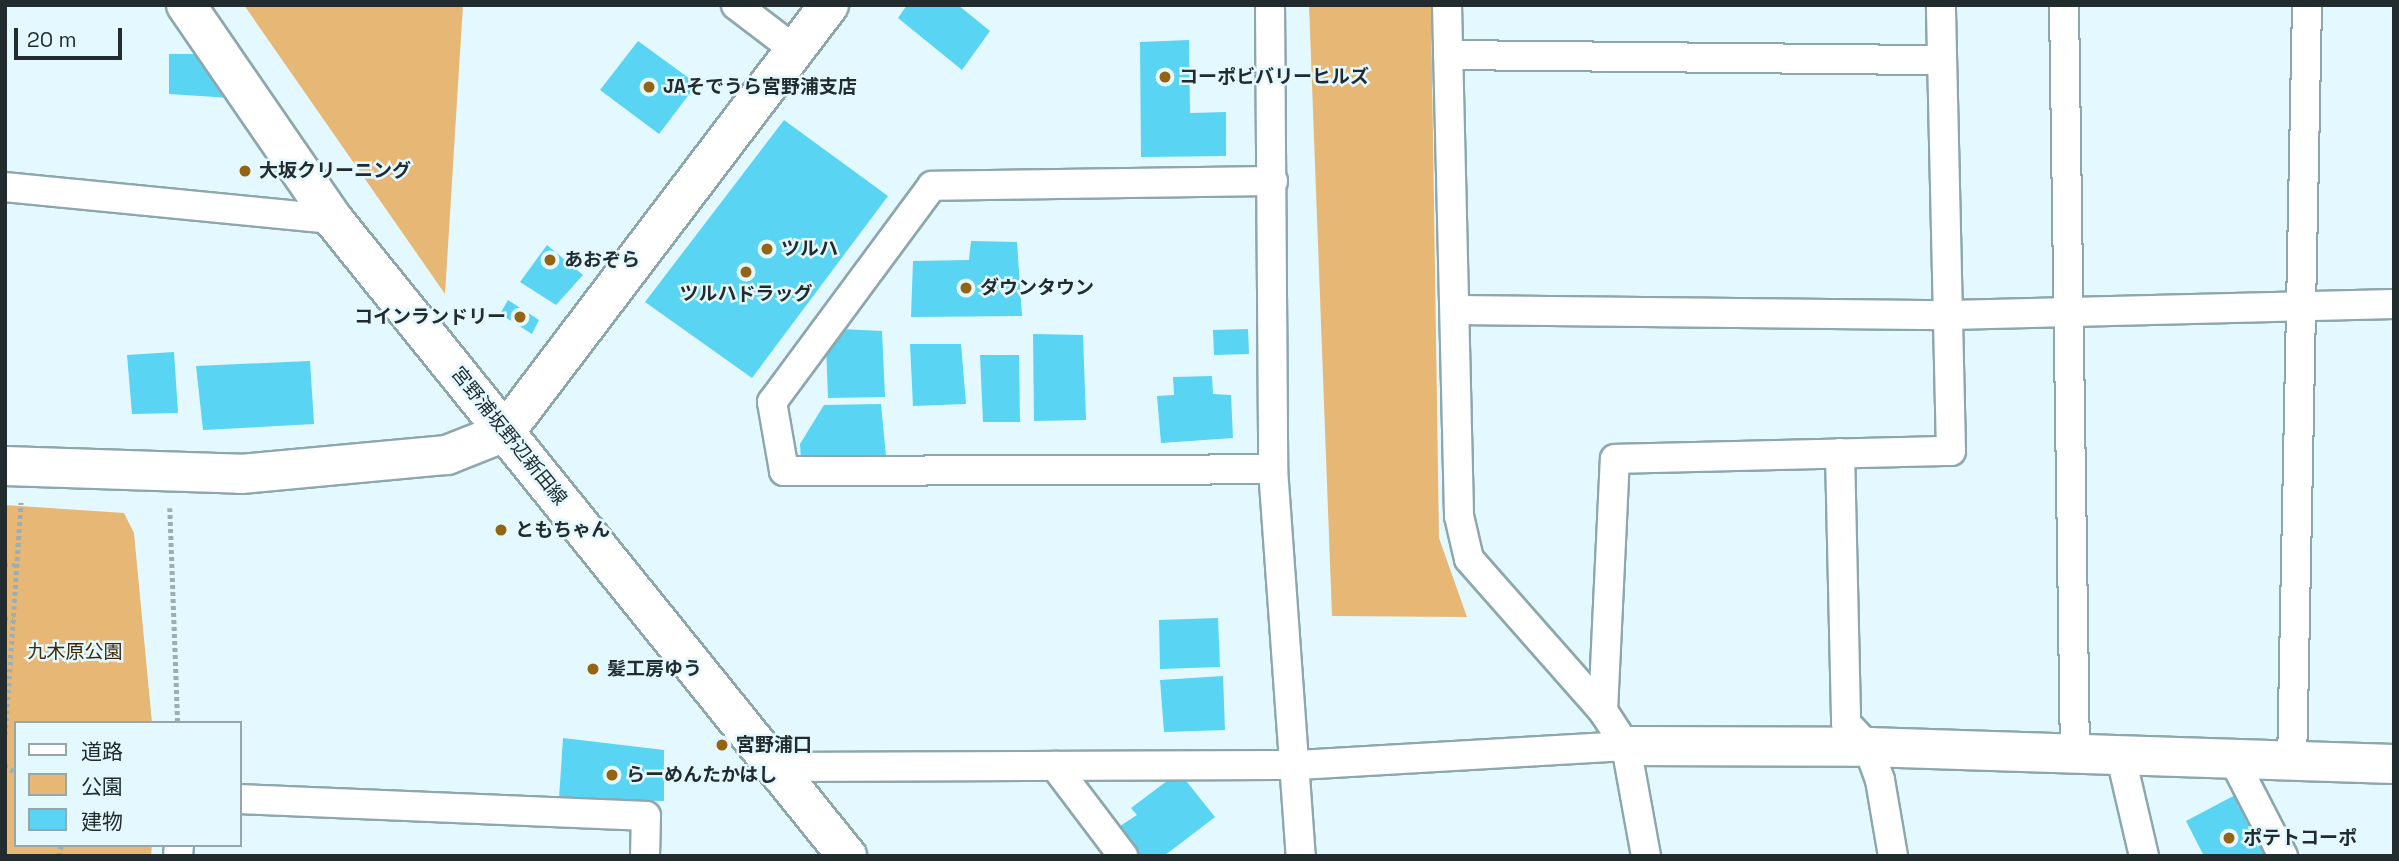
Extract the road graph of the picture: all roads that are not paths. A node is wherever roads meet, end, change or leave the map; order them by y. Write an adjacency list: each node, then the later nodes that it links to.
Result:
1 (186, 5): 14 (street, 宮野浦坂野辺新田線)
2 (736, 5): 9 (street)
3 (829, 5): 9 (street)
4 (1270, 5): 12 (street)
5 (1447, 5): 10 (street)
6 (1941, 5): 11 (street)
7 (2064, 5): 18 (street)
8 (2307, 5): 16 (street)
9 (795, 50): 20 (street)
10 (1448, 55): 11 (street); 17 (street)
11 (1942, 60): 19 (street)
12 (1273, 181): 23 (street); 23 (street)
13 (5, 187): 14 (street)
14 (333, 219): 20 (street, 宮野浦坂野辺新田線)
15 (2394, 304): 16 (street)
16 (2304, 308): 18 (street); 32 (street)
17 (1455, 310): 19 (street); 24 (street)
18 (2066, 312): 19 (street); 27 (street)
19 (1948, 315): 21 (street)
20 (505, 432): 22 (street); 34 (street, 宮野浦坂野辺新田線)
21 (1840, 453): 24 (street); 26 (street)
22 (15, 467)
23 (1273, 469): 31 (street)
24 (1603, 711): 25 (street)
25 (1626, 746): 26 (street); 31 (street); 40 (street)
26 (1868, 747): 27 (street); 41 (street)
27 (2075, 754): 28 (street)
28 (2120, 754): 29 (street); 42 (street)
29 (2234, 761): 32 (street); 43 (street)
30 (2394, 764): 32 (street)
31 (1298, 765): 33 (street); 39 (street)
32 (2292, 765)
33 (1055, 766): 34 (street); 38 (street)
34 (777, 767): 37 (street, 宮野浦坂野辺新田線)
35 (242, 799): 36 (street)
36 (645, 856)
37 (847, 856)
38 (1123, 856)
39 (1301, 856)
40 (1646, 856)
41 (1893, 856)
42 (2144, 856)
43 (2283, 856)

